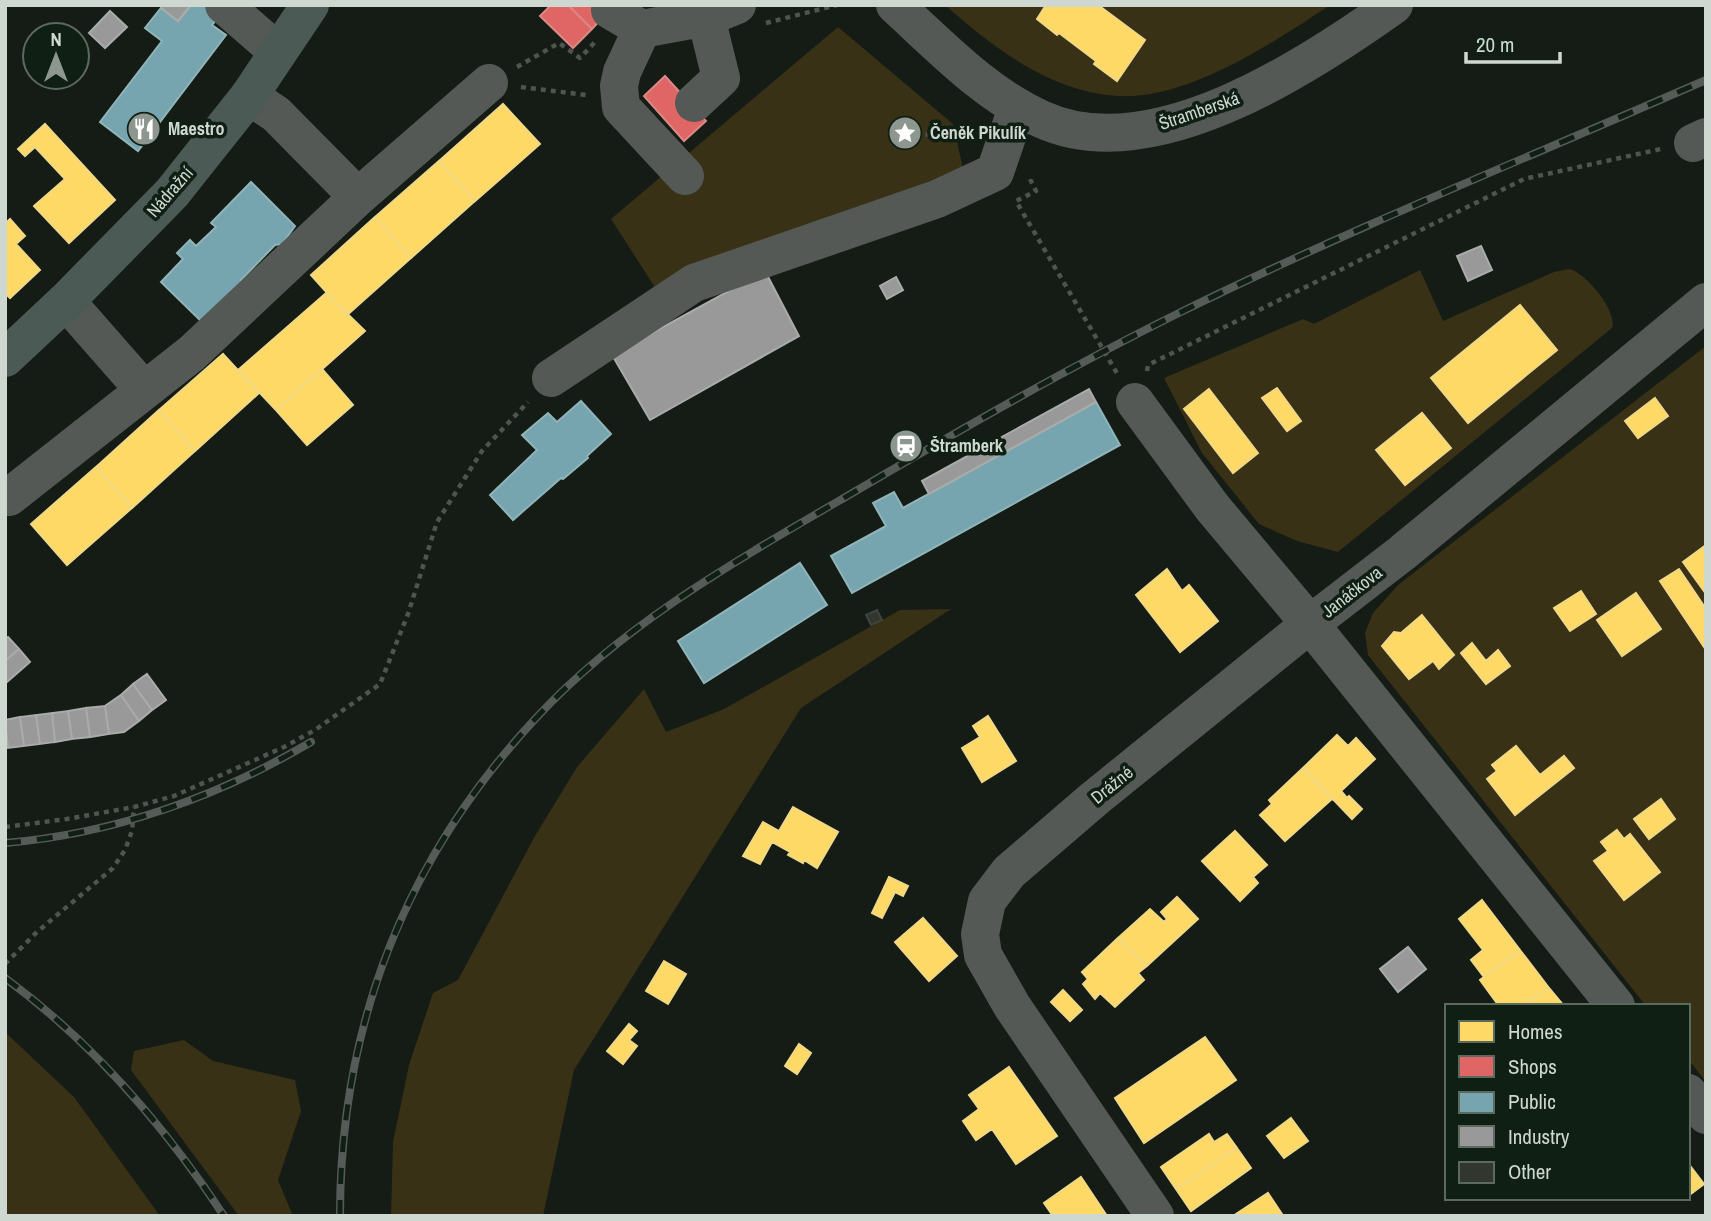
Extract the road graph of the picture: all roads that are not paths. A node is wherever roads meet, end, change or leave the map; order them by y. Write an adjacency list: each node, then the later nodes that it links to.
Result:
1 (224, 5): 10 (street)
2 (310, 5): 10 (main road, Nádražní)
3 (895, 5): 14 (street, Štramberská)
4 (1353, 5): 9 (street)
5 (1394, 5): 9 (street, Štramberská)
6 (610, 10): 8 (street)
7 (716, 20): 8 (street); 12 (street)
8 (642, 29): 15 (street)
9 (1338, 45): 14 (street, Štramberská)
10 (278, 52): 13 (main road, Nádražní)
11 (489, 83): 16 (street)
12 (686, 94)
13 (249, 96): 16 (street); 17 (main road, Nádražní)
14 (1012, 122): 20 (street)
15 (685, 176)
16 (358, 197): 21 (street)
17 (66, 301): 19 (main road, Nádražní); 21 (street)
18 (1706, 302): 24 (street, Janáčkova)
19 (10, 344)
20 (551, 378)
21 (145, 390): 23 (street)
22 (1132, 396): 24 (street)
23 (5, 493)
24 (1310, 624): 25 (street, Janáčkova); 28 (street, Drážné)
25 (1614, 1004)
26 (1690, 1095): 27 (street)
27 (1706, 1115)
28 (1155, 1216)

